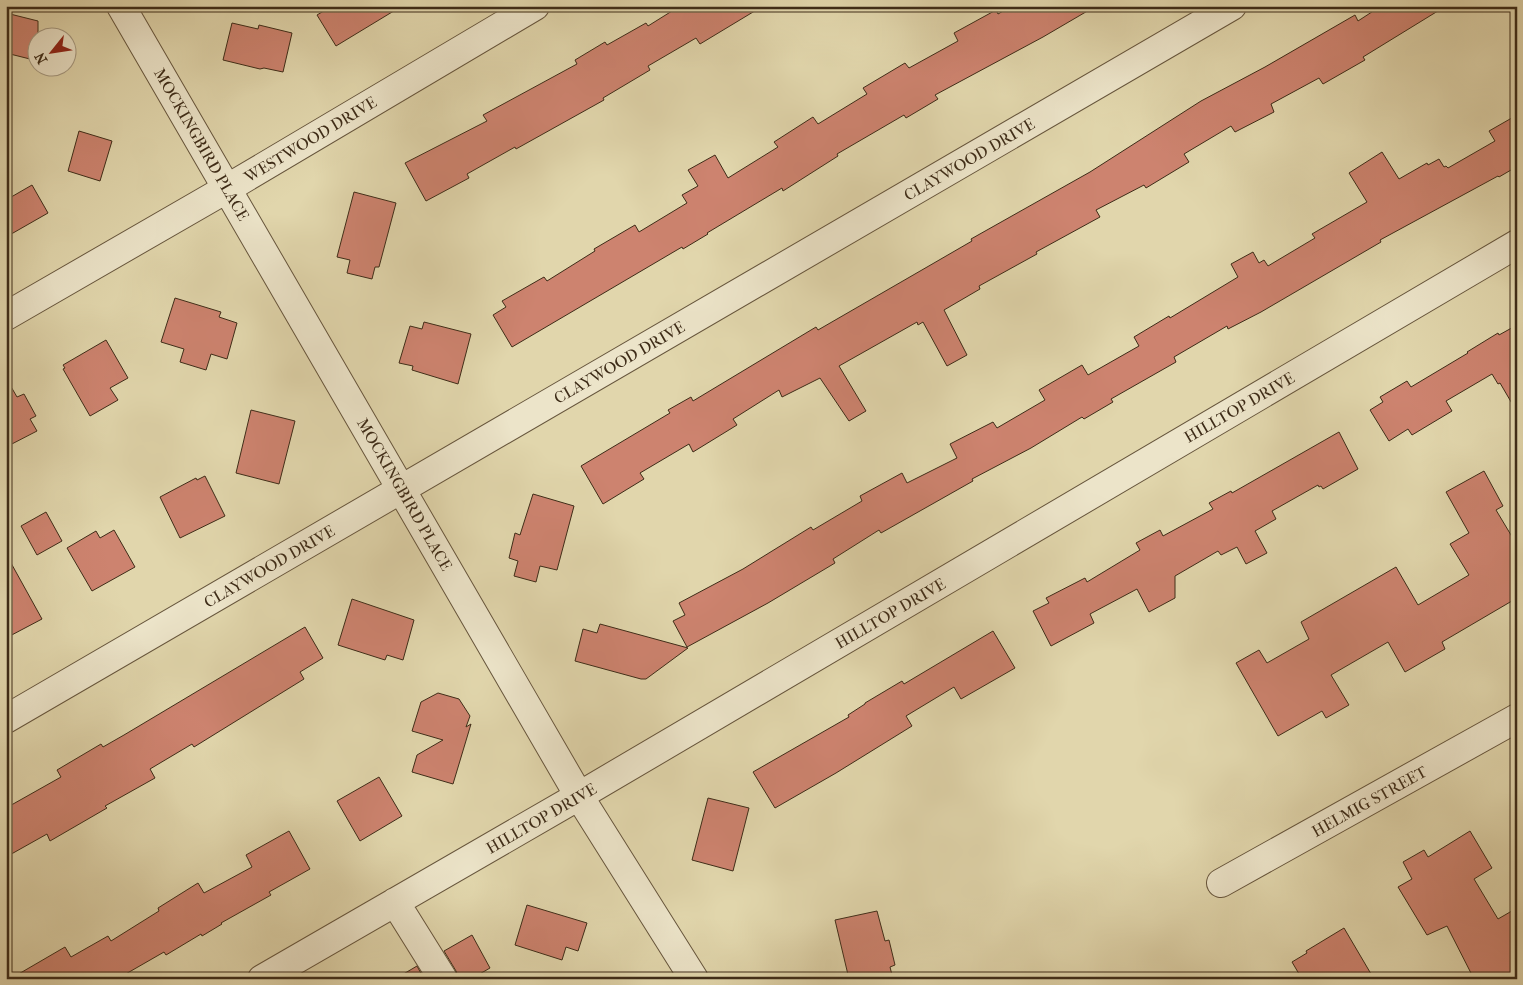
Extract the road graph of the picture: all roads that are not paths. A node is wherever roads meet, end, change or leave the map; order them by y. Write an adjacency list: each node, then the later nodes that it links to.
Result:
1 (121, 6): 4 (street, MOCKINGBIRD PLACE)
2 (535, 6): 4 (street, WESTWOOD DRIVE)
3 (1232, 6): 7 (street, CLAYWOOD DRIVE)
4 (228, 188): 6 (street, WESTWOOD DRIVE); 7 (street, MOCKINGBIRD PLACE)
5 (1517, 244): 10 (street, HILLTOP DRIVE)
6 (6, 316)
7 (401, 489): 8 (street, CLAYWOOD DRIVE); 10 (street, MOCKINGBIRD PLACE)
8 (6, 719)
9 (1513, 728): 11 (street, HELMIG STREET)
10 (579, 796): 12 (street, HILLTOP DRIVE); 15 (street, MOCKINGBIRD PLACE)
11 (1221, 884)
12 (395, 902): 13 (street, HILLTOP DRIVE); 14 (street)
13 (262, 979)
14 (443, 979)
15 (694, 979)

